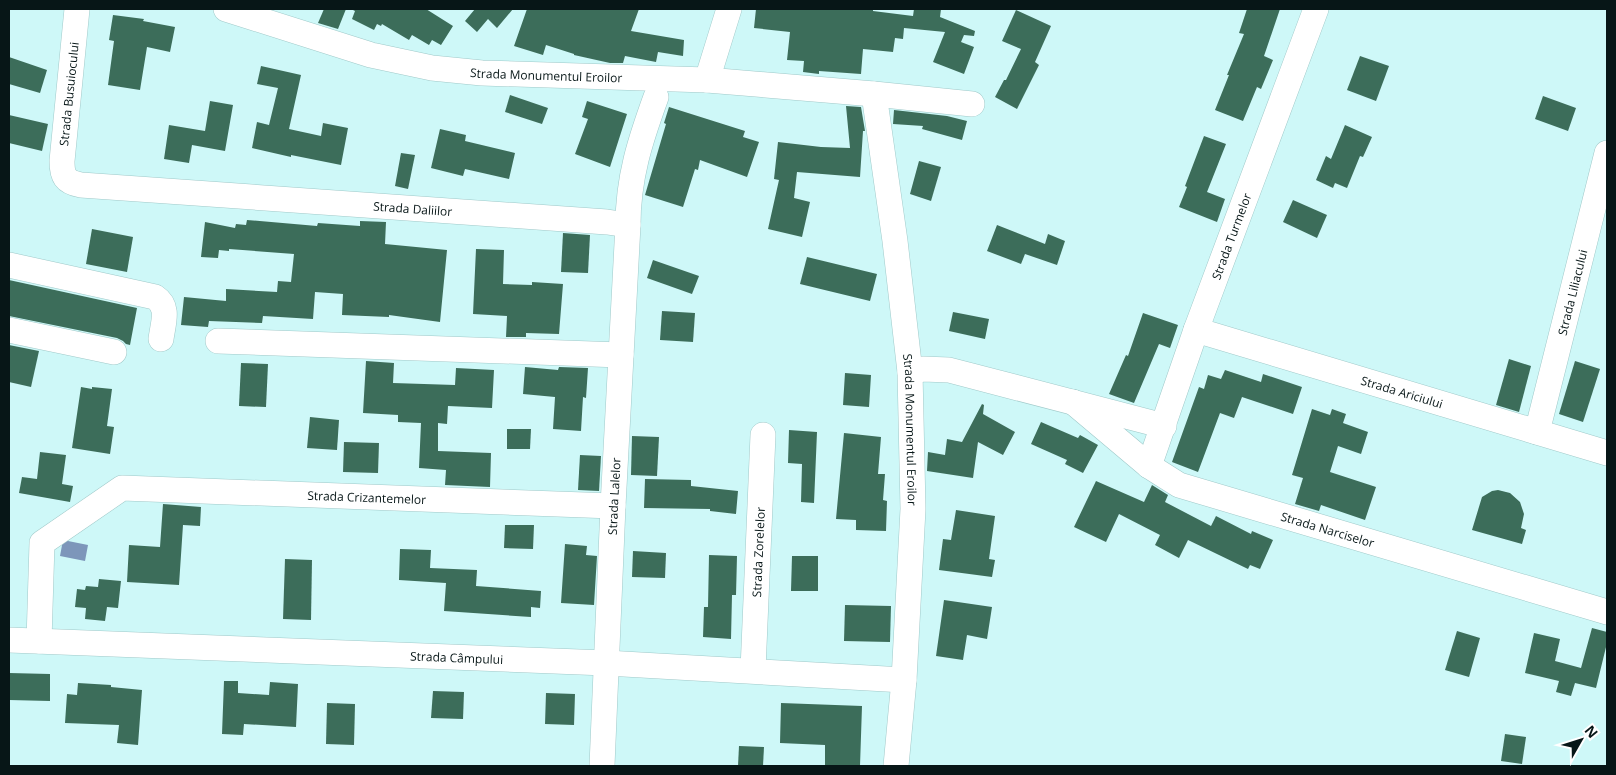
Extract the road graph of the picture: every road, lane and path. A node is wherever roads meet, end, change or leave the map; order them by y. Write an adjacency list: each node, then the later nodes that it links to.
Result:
1 (77, 9): 10 (street, Strada Busuiocului)
2 (226, 9): 5 (street, Strada Monumentul Eroilor)
3 (729, 9): 5 (street)
4 (1316, 9): 14 (street, Strada Turmelor)
5 (707, 80): 6 (street, Strada Monumentul Eroilor)
6 (874, 94): 8 (street, Strada Monumentul Eroilor); 19 (street, Strada Monumentul Eroilor)
7 (656, 97): 11 (street)
8 (972, 104)
9 (1607, 153): 22 (street, Strada Liliacului)
10 (66, 179): 11 (street, Strada Daliilor)
11 (628, 225): 18 (street, Strada Lalelor)
12 (9, 265): 15 (street)
13 (9, 330): 17 (street)
14 (1196, 330): 21 (street, Strada Turmelor); 22 (street, Strada Ariciului)
15 (161, 338)
16 (218, 341): 18 (street)
17 (114, 352)
18 (621, 355): 26 (street, Strada Lalelor)
19 (910, 372): 20 (street, Strada Narciselor); 32 (street, Strada Monumentul Eroilor)
20 (1073, 402): 21 (street, Strada Narciselor); 25 (street, Strada Narciselor)
21 (1164, 426): 25 (street, Strada Turmelor)
22 (1537, 432): 24 (street, Strada Ariciului)
23 (763, 435): 31 (street, Strada Zorelelor)
24 (1607, 454)
25 (1149, 466): 27 (street, Strada Narciselor)
26 (613, 506): 29 (street, Strada Crizantemelor); 30 (street, Strada Lalelor)
27 (1607, 612)
28 (9, 640): 29 (street, Strada Câmpului)
29 (39, 641): 30 (street, Strada Câmpului)
30 (606, 663): 31 (street, Strada Câmpului); 33 (street, Strada Lalelor)
31 (753, 670): 32 (street, Strada Câmpului)
32 (904, 680): 34 (street, Strada Monumentul Eroilor)
33 (602, 766)
34 (896, 766)

